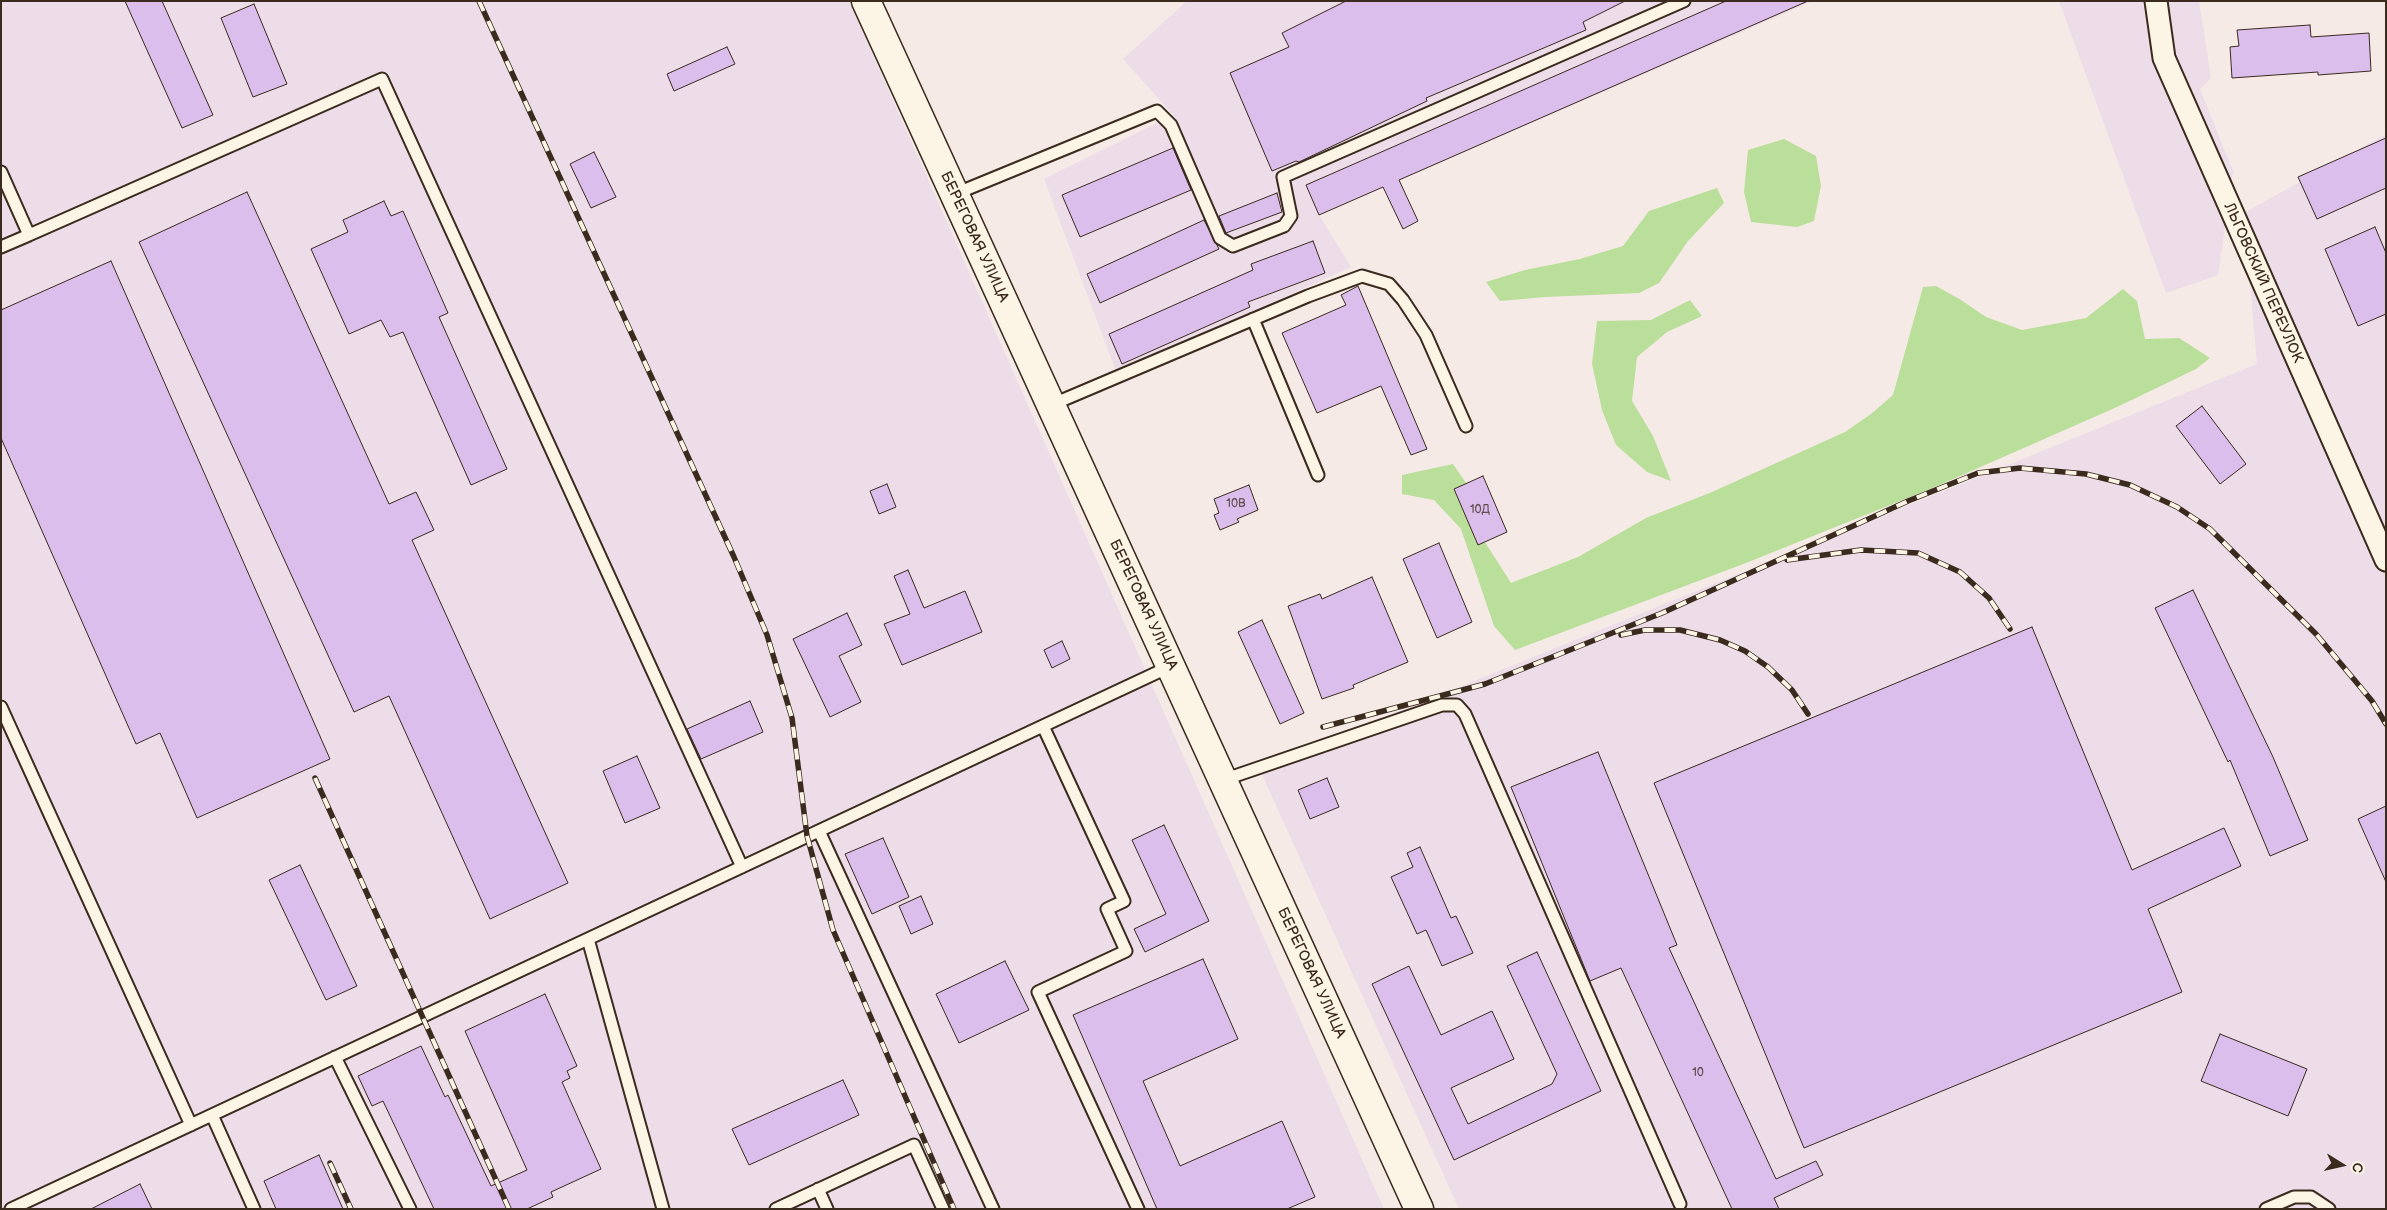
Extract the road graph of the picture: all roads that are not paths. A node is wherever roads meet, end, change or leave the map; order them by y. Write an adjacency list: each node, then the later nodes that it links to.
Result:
1 (866, 1): 5 (street, БЕРЕГОВАЯ УЛИЦА)
2 (1684, 1): 5 (lane)
3 (2156, 1): 12 (street, ЛЬГОВСКИЙ ПЕРЕУЛОК)
4 (1, 172): 6 (lane)
5 (955, 194): 9 (street, БЕРЕГОВАЯ УЛИЦА)
6 (29, 235): 7 (lane); 18 (lane)
7 (1, 247)
8 (1253, 320): 9 (lane); 10 (lane); 11 (lane)
9 (1051, 406): 13 (street, БЕРЕГОВАЯ УЛИЦА)
10 (1466, 426)
11 (1318, 475)
12 (2386, 560)
13 (1170, 666): 15 (lane); 16 (street, БЕРЕГОВАЯ УЛИЦА)
14 (1, 707): 22 (lane)
15 (1043, 726): 17 (lane); 33 (lane)
16 (1223, 780): 24 (lane); 34 (street, БЕРЕГОВАЯ УЛИЦА)
17 (819, 831): 18 (lane); 32 (lane)
18 (742, 866): 19 (lane)
19 (588, 939): 20 (lane); 28 (lane)
20 (335, 1058): 21 (lane); 27 (lane)
21 (212, 1115): 22 (lane); 26 (lane)
22 (191, 1125): 25 (lane)
23 (818, 1189): 29 (lane); 30 (lane); 31 (lane)
24 (1680, 1204)
25 (12, 1209)
26 (254, 1209)
27 (410, 1209)
28 (663, 1209)
29 (776, 1209)
30 (827, 1209)
31 (943, 1209)
32 (993, 1209)
33 (1138, 1209)
34 (1419, 1209)
35 (2266, 1209): 36 (lane)
36 (2329, 1209)

